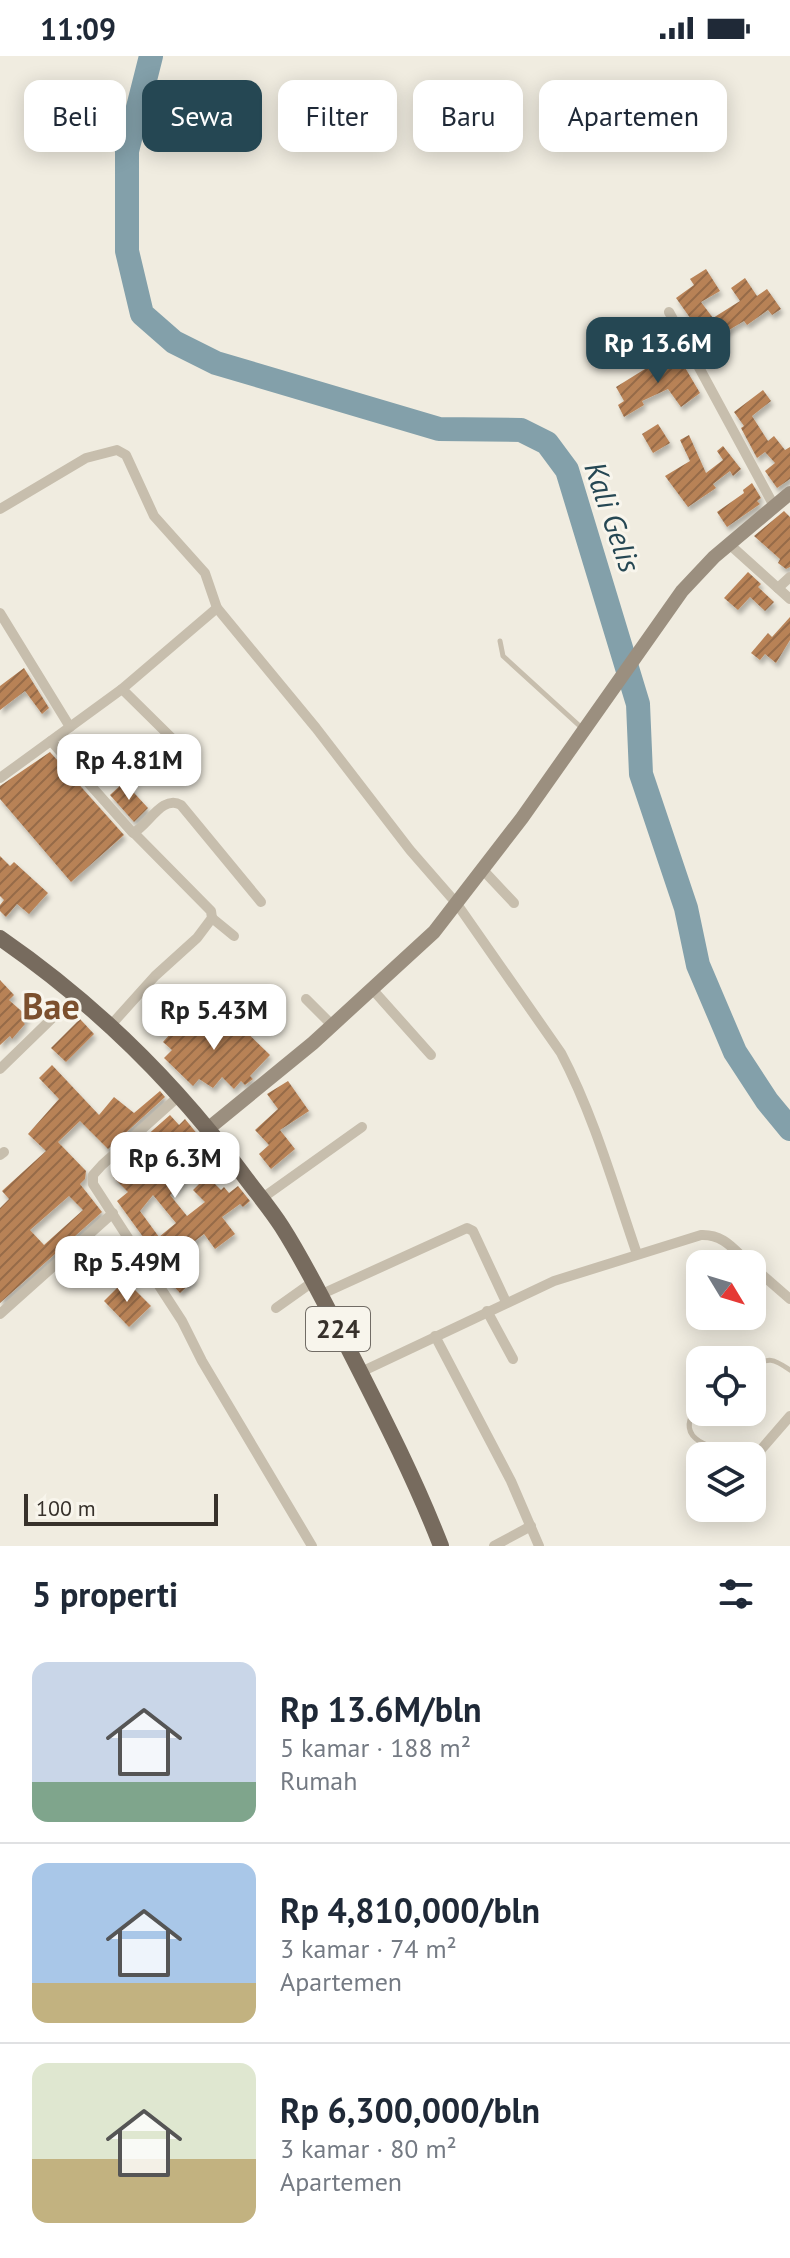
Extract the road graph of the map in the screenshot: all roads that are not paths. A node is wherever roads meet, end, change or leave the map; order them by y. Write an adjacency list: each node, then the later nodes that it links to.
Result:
1 (669, 312): 3 (street)
2 (790, 493): 3 (street)
3 (774, 506): 5 (street)
4 (0, 509): 9 (street)
5 (729, 544): 7 (street); 14 (street)
6 (790, 577): 7 (street)
7 (778, 588): 8 (street)
8 (790, 599)
9 (217, 608): 12 (street); 22 (street)
10 (0, 613): 13 (street)
11 (500, 641): 14 (lane)
12 (122, 689): 13 (street); 16 (street)
13 (70, 727): 15 (street)
14 (583, 730): 19 (street)
15 (51, 741): 17 (street); 18 (street)
16 (194, 760)
17 (0, 778)
18 (135, 834): 20 (street); 23 (street)
19 (483, 870): 21 (street); 22 (street)
20 (261, 902)
21 (514, 903)
22 (457, 904): 26 (street); 39 (street)
23 (212, 918): 24 (street); 29 (street)
24 (234, 936)
25 (0, 938): 27 (main road, 224)
26 (373, 990): 30 (street); 31 (street)
27 (76, 995): 29 (main road, 224); 32 (street)
28 (306, 999): 30 (street)
29 (111, 1025): 33 (main road, 224)
30 (332, 1025): 35 (street)
31 (431, 1055)
32 (0, 1069)
33 (179, 1096): 35 (main road, 224); 37 (street)
34 (362, 1127): 36 (street)
35 (209, 1128): 36 (main road, 224)
36 (261, 1199): 41 (main road, 224)
37 (113, 1213): 46 (street); 57 (street)
38 (735, 1250): 39 (street)
39 (637, 1254): 43 (street)
40 (766, 1278): 42 (street)
41 (318, 1288): 43 (street); 44 (street); 51 (main road, 224)
42 (790, 1299)
43 (506, 1302): 45 (street)
44 (276, 1308)
45 (487, 1311): 47 (street); 48 (street)
46 (0, 1314)
47 (435, 1336): 51 (street); 56 (street)
48 (513, 1359)
49 (766, 1361): 50 (lane)
50 (790, 1370)
51 (361, 1372): 58 (main road, 224)
52 (790, 1416): 55 (street)
53 (688, 1426): 54 (lane)
54 (702, 1442)
55 (766, 1443)
56 (531, 1526): 59 (street); 60 (street)
57 (312, 1546)
58 (441, 1546)
59 (494, 1546)
60 (539, 1546)

